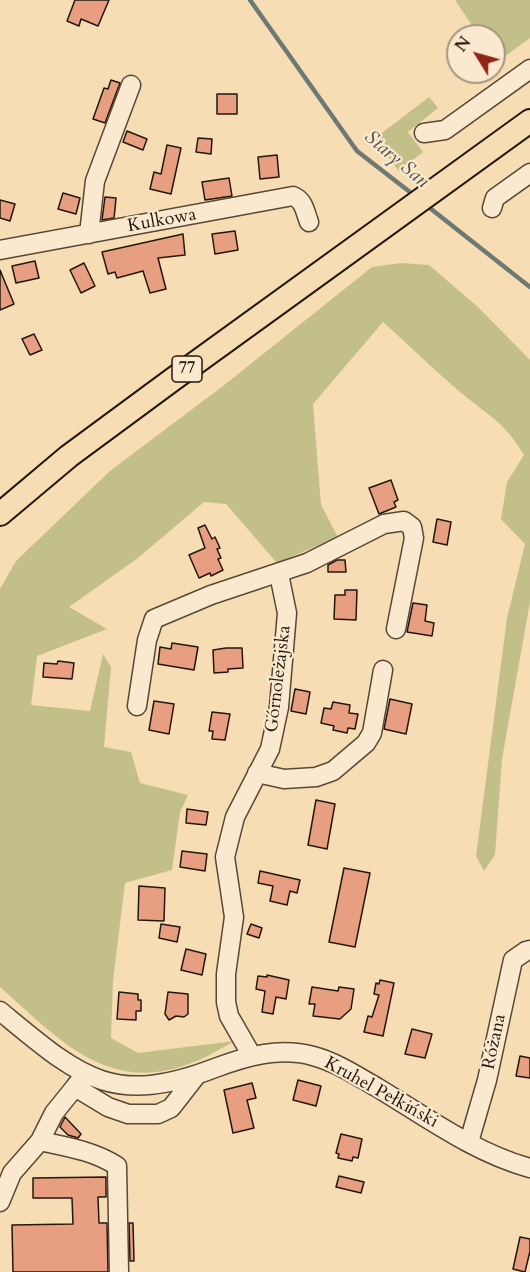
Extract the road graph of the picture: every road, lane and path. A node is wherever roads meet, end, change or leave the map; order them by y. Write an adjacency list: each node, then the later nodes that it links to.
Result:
1 (530, 69): 4 (street)
2 (131, 85): 8 (street)
3 (530, 121): 10 (main road, 77)
4 (424, 133)
5 (530, 173): 6 (street)
6 (492, 208)
7 (309, 222): 8 (street, Kulkowa)
8 (89, 234): 9 (street, Kulkowa)
9 (0, 250)
10 (0, 514)
11 (279, 573): 12 (street); 14 (street); 15 (street, Górnoleżajska)
12 (396, 629)
13 (383, 670): 15 (street)
14 (137, 706)
15 (257, 773): 18 (street, Górnoleżajska)
16 (530, 950): 22 (street, Różana)
17 (0, 1011): 20 (street, Kruhel Pełkiński)
18 (252, 1056): 19 (street, Kruhel Pełkiński); 22 (street, Kruhel Pełkiński)
19 (196, 1076): 20 (street, Kruhel Pełkiński); 20 (street)
20 (80, 1080): 21 (street)
21 (40, 1141): 24 (street); 25 (street)
22 (469, 1142): 23 (street, Kruhel Pełkiński)
23 (530, 1168)
24 (0, 1202)
25 (119, 1272)

